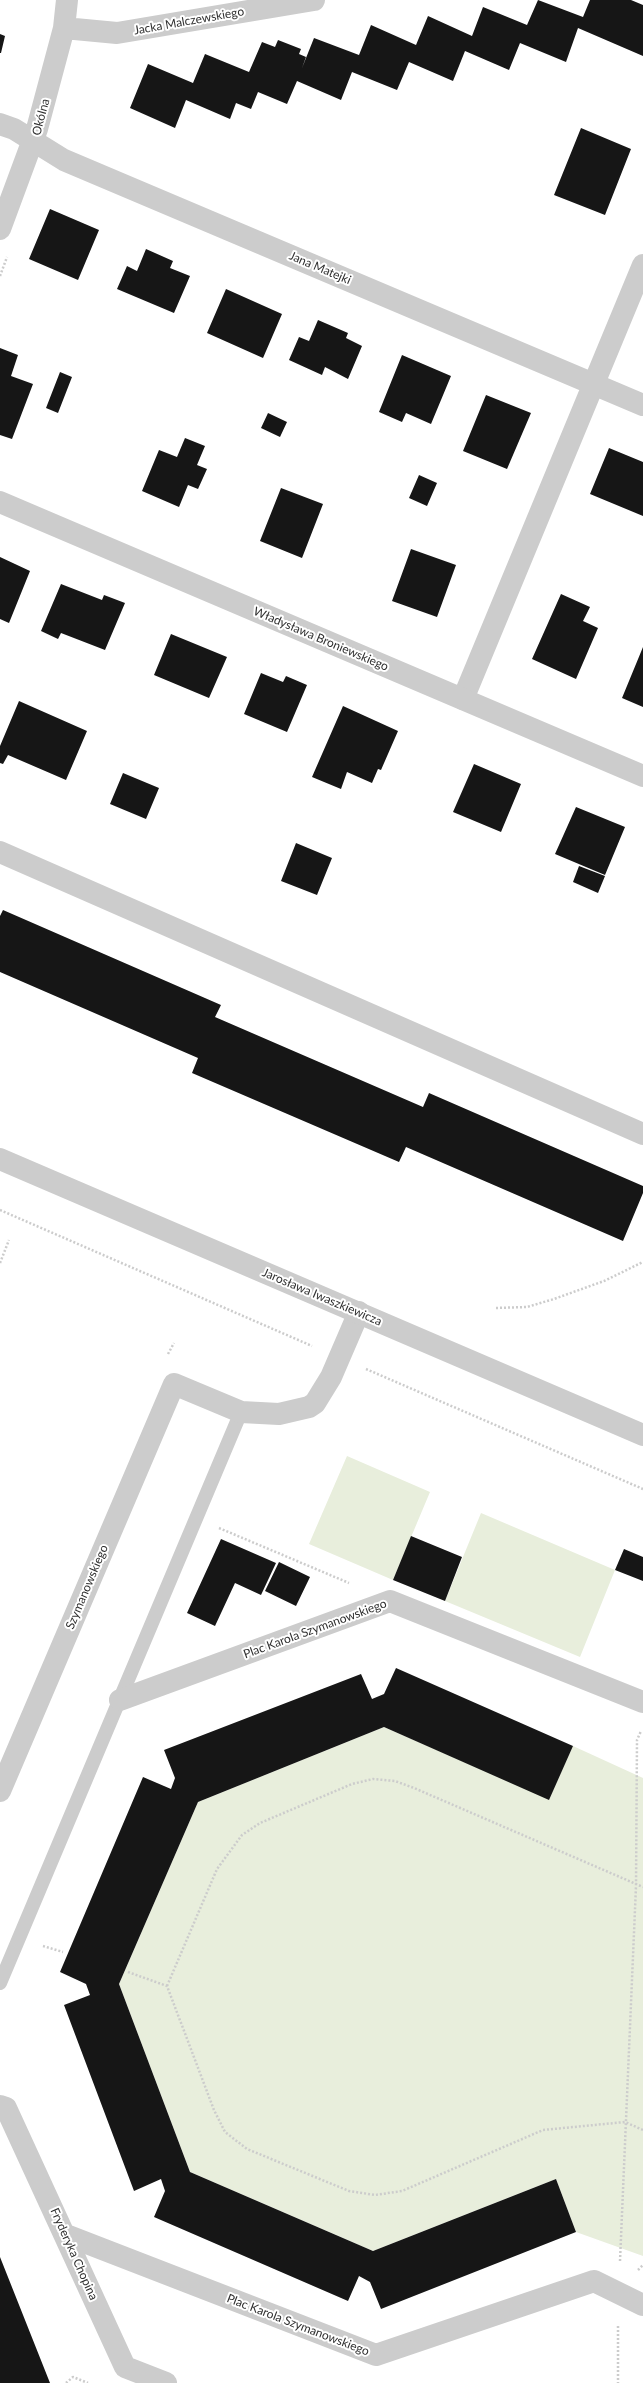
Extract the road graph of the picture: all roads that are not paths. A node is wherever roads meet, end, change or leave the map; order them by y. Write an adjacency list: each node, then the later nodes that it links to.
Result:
1 (67, 0): 3 (street, Okólna)
2 (314, 0): 3 (street, Jacka Malczewskiego)
3 (64, 28): 5 (street, Okólna)
4 (0, 124): 5 (street, Jana Matejki)
5 (34, 141): 6 (street, Okólna); 8 (street, Jana Matejki)
6 (0, 229)
7 (643, 265): 8 (street)
8 (594, 384): 9 (street, Jana Matejki); 11 (street)
9 (643, 405)
10 (0, 502): 11 (street, Władysława Broniewskiego)
11 (463, 699): 12 (street, Władysława Broniewskiego)
12 (643, 776)
13 (0, 852): 14 (street)
14 (643, 1134)
15 (0, 1159): 16 (street, Jarosława Iwaszkiewicza)
16 (359, 1312): 17 (street); 18 (street, Jarosława Iwaszkiewicza)
17 (241, 1412): 19 (lane); 21 (street, Szymanowskiego)
18 (643, 1435)
19 (120, 1700): 20 (street, Plac Karola Szymanowskiego); 22 (lane)
20 (643, 1702)
21 (0, 1791)
22 (0, 1983)
23 (0, 2106): 24 (street, Fryderyka Chopina)
24 (66, 2235): 25 (street, Plac Karola Szymanowskiego); 26 (street, Fryderyka Chopina)
25 (643, 2305)
26 (166, 2383)

